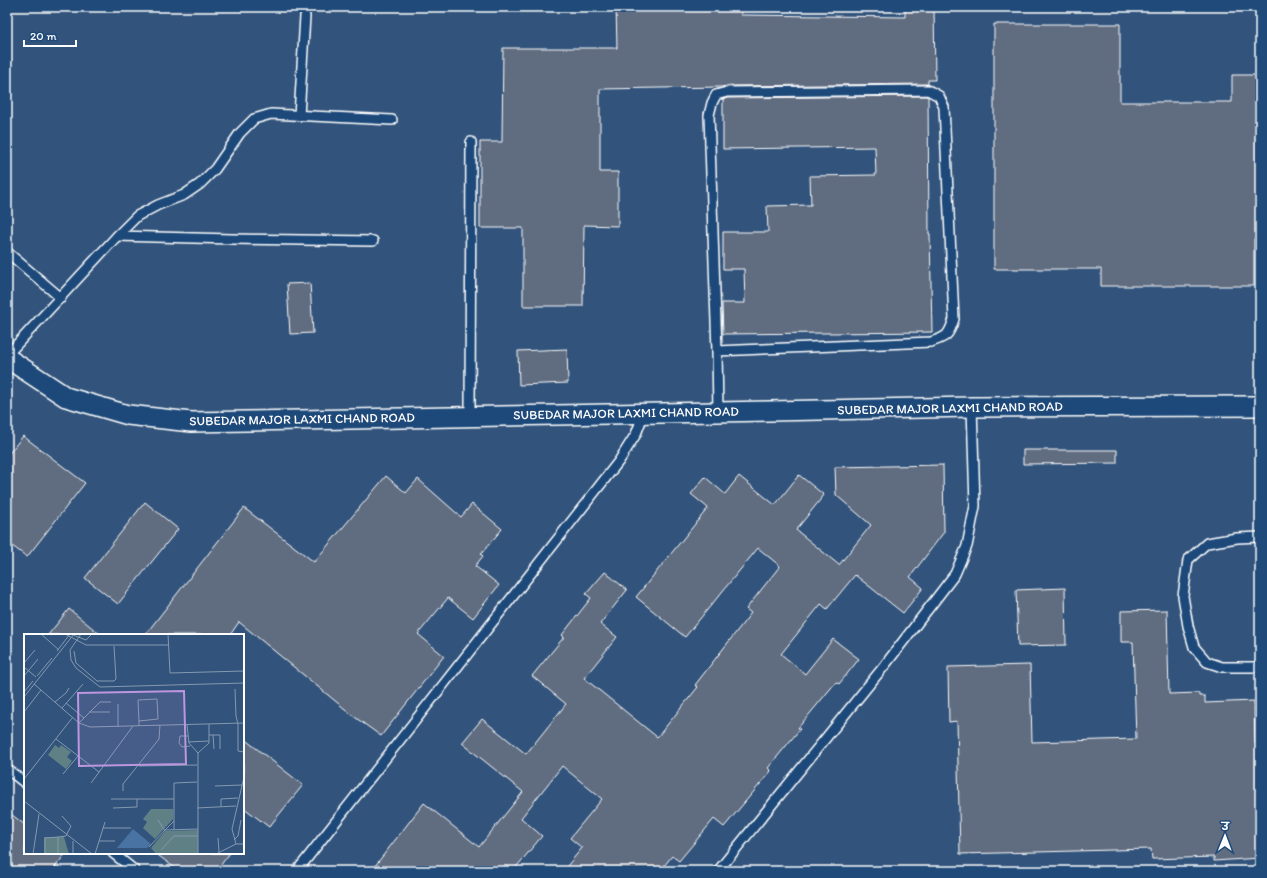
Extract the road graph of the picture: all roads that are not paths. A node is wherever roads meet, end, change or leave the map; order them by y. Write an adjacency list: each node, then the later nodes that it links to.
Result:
1 (305, 16): 2 (lane)
2 (299, 116): 3 (lane); 5 (lane)
3 (392, 120)
4 (471, 142): 15 (lane)
5 (117, 236): 6 (lane); 8 (lane)
6 (373, 241)
7 (7, 252): 8 (lane)
8 (61, 298): 10 (lane)
9 (717, 351): 9 (lane); 13 (lane)
10 (7, 357): 15 (street, SUBEDAR MAJOR LAXMI CHAND ROAD)
11 (1260, 406): 12 (street, SUBEDAR MAJOR LAXMI CHAND ROAD)
12 (972, 407): 13 (street, SUBEDAR MAJOR LAXMI CHAND ROAD); 23 (lane)
13 (718, 412): 14 (street, SUBEDAR MAJOR LAXMI CHAND ROAD)
14 (644, 413): 15 (street, SUBEDAR MAJOR LAXMI CHAND ROAD); 22 (lane)
15 (470, 416)
16 (1260, 537): 17 (lane)
17 (1260, 667)
18 (7, 769): 19 (lane)
19 (24, 782)
20 (114, 854): 21 (lane)
21 (135, 871)
22 (297, 871)
23 (718, 871)

